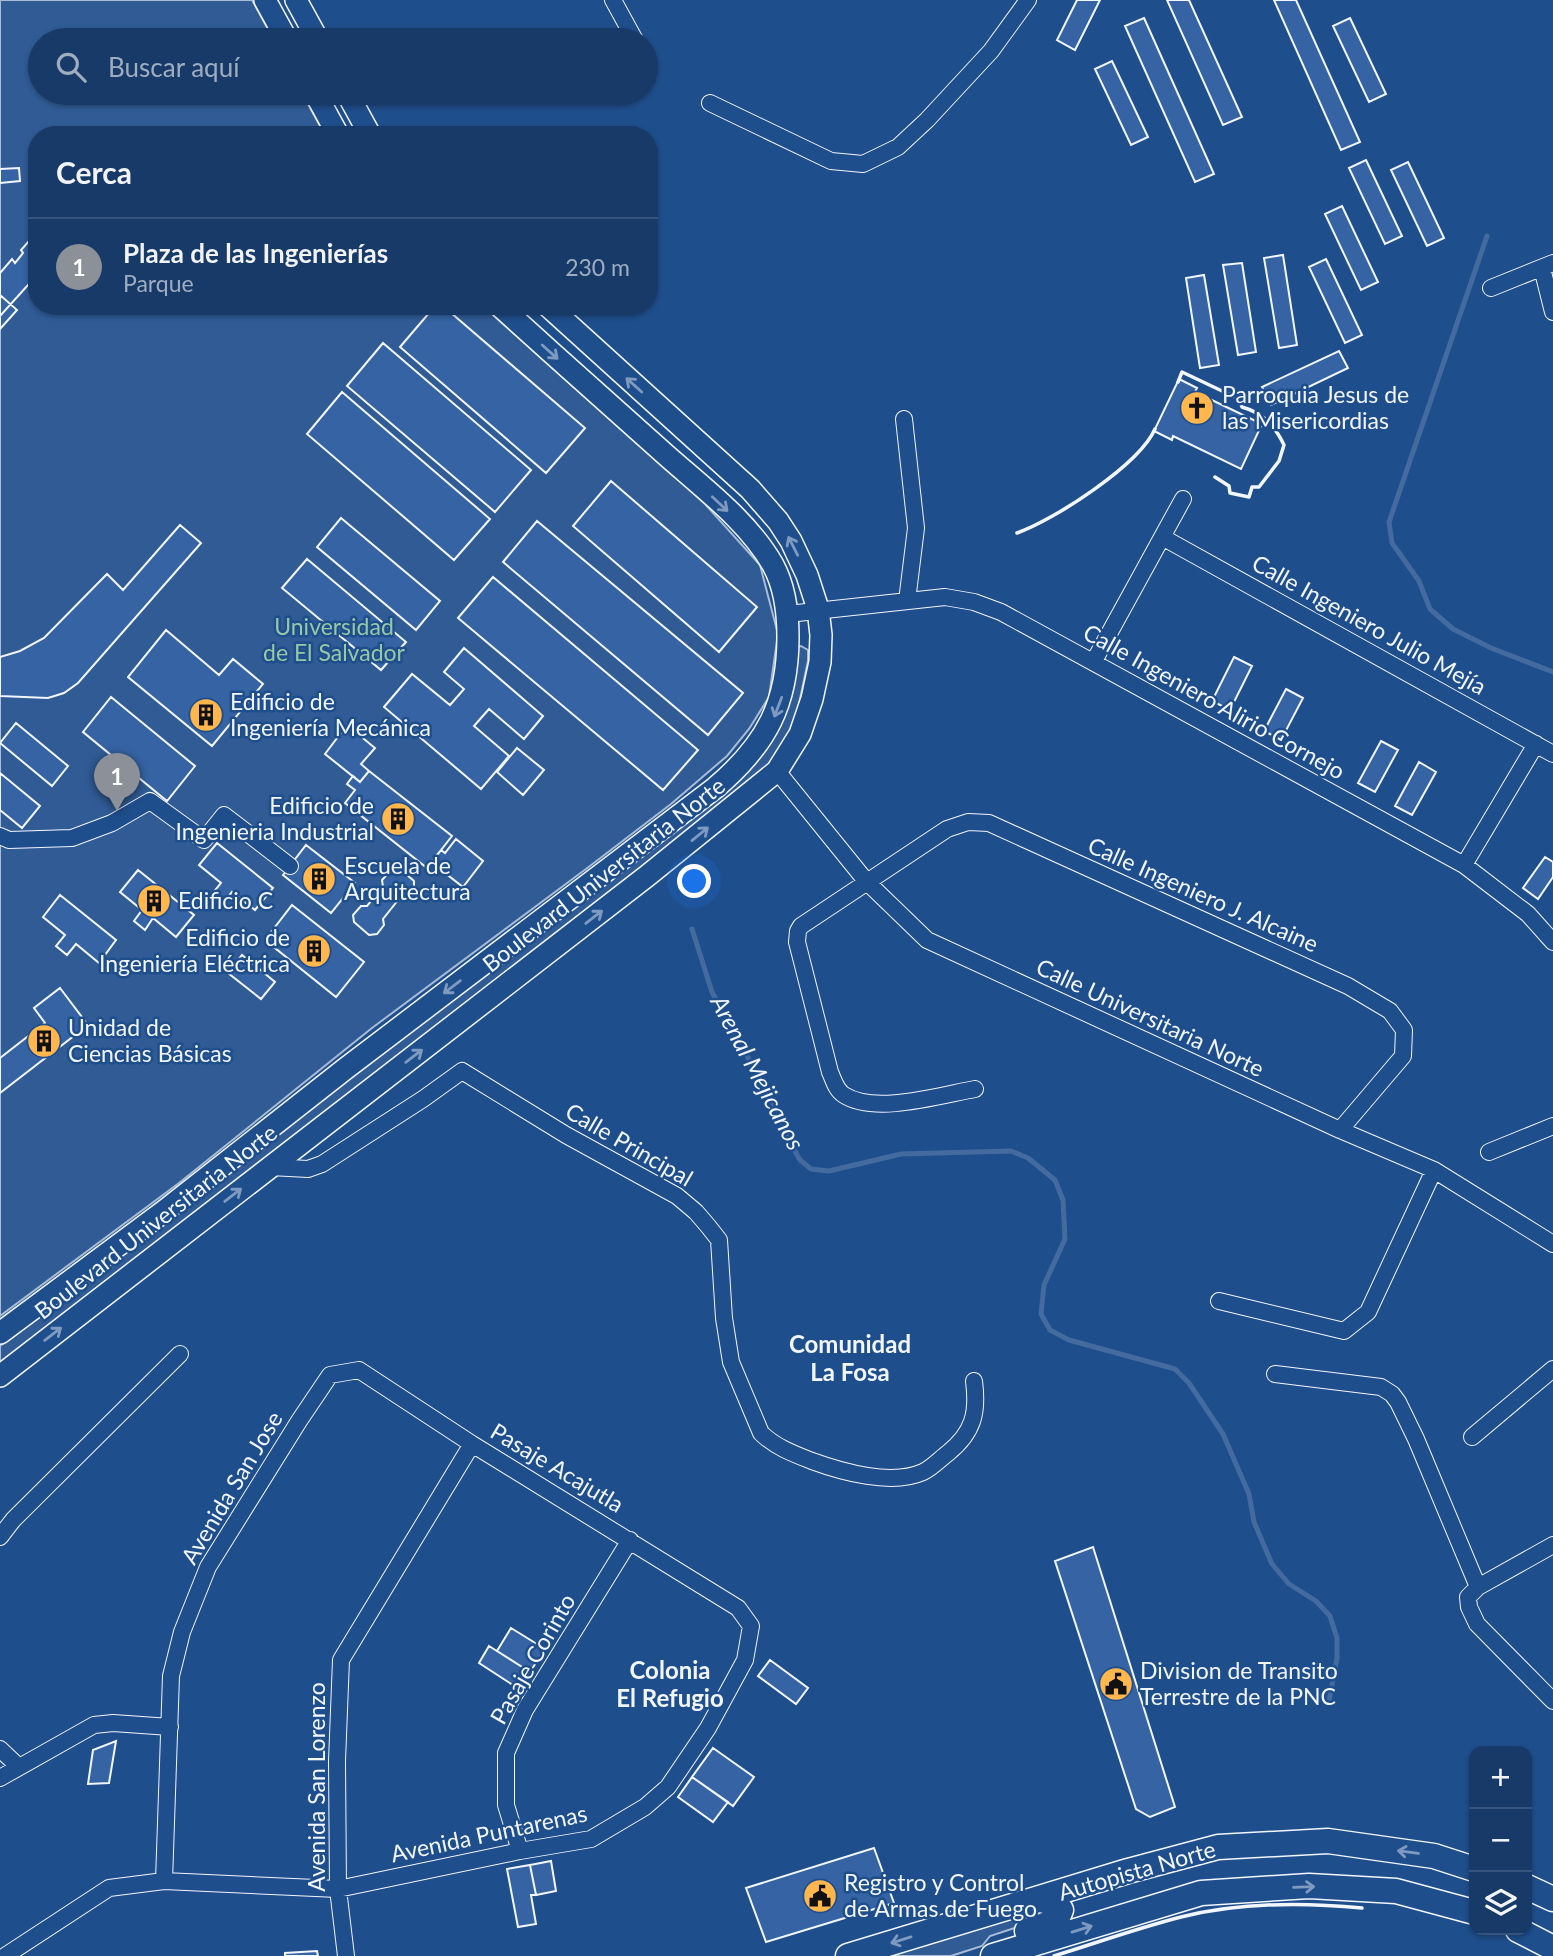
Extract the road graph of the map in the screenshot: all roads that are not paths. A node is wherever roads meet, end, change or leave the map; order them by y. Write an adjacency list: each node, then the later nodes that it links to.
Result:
1 (265, 0): 5 (main road)
2 (296, 0): 6 (main road)
3 (613, 0): 7 (street)
4 (1028, 0): 8 (street)
5 (280, 28)
6 (311, 28)
7 (628, 28)
8 (710, 103)
9 (322, 105): 11 (main road)
10 (354, 105): 12 (main road)
11 (333, 126)
12 (365, 126)
13 (1547, 265): 14 (street); 15 (street)
14 (1490, 288)
15 (1553, 312)
16 (510, 315): 23 (main road, Boulevard Universitaria Norte, one-way to 23)
17 (558, 315): 22 (main road, Boulevard Universitaria Norte, one-way to 17)
18 (904, 419): 21 (street)
19 (1183, 499): 20 (street)
20 (1162, 537): 24 (street); 25 (street, Calle Ingeniero Julio Mejía)
21 (907, 601): 22 (street, Calle Ingeniero Alirio Cornejo); 24 (street, Calle Ingeniero Alirio Cornejo)
22 (818, 609): 23 (street, Calle Ingeniero Alirio Cornejo); 27 (main road, Boulevard Universitaria Norte)
23 (788, 614): 41 (main road, Boulevard Universitaria Norte, one-way to 41)
24 (1094, 661): 29 (street, Calle Ingeniero Alirio Cornejo)
25 (1536, 744): 26 (street, Calle Ingeniero Julio Mejía); 29 (street)
26 (1553, 754)
27 (777, 771): 31 (street, Calle Universitaria Norte); 37 (main road, Boulevard Universitaria Norte, one-way to 27)
28 (0, 836): 30 (street)
29 (1464, 865): 32 (street, Calle Ingeniero Alirio Cornejo)
30 (290, 866)
31 (866, 881): 33 (street, Calle Ingeniero J. Alcaine); 35 (street, Calle Universitaria Norte); 35 (street, Calle Ingeniero J. Alcaine)
32 (1553, 942)
33 (975, 1089)
34 (1553, 1126): 36 (street)
35 (1340, 1130): 38 (street, Calle Universitaria Norte)
36 (1489, 1152)
37 (270, 1167): 46 (main road, Boulevard Universitaria Norte, one-way to 37); 47 (street, Calle Principal)
38 (1434, 1170): 39 (street, Calle Universitaria Norte); 40 (street)
39 (1553, 1244)
40 (1219, 1301)
41 (0, 1333)
42 (180, 1354): 50 (street)
43 (1553, 1369): 48 (street)
44 (1275, 1374): 53 (street)
45 (330, 1375): 49 (street, Pasaje Acajutla); 56 (street, Avenida San Jose)
46 (0, 1377)
47 (974, 1381)
48 (1472, 1437)
49 (472, 1444): 51 (street, Pasaje Acajutla); 64 (street, Avenida San Lorenzo)
50 (0, 1537)
51 (630, 1540): 54 (street, Pasaje Acajutla); 60 (street, Pasaje Corinto)
52 (1553, 1545): 53 (street)
53 (1478, 1587): 55 (street)
54 (751, 1626): 60 (street, Avenida Puntarenas)
55 (1553, 1702)
56 (170, 1727): 58 (street); 63 (street, Avenida San Jose)
57 (0, 1749): 58 (street)
58 (19, 1767): 59 (street)
59 (0, 1778)
60 (520, 1851): 64 (street, Avenida Puntarenas)
61 (1469, 1867): 62 (main road, Autopista Norte, one-way to 62)
62 (1119, 1873): 67 (main road, Autopista Norte); 69 (main road)
63 (164, 1881): 64 (street, Avenida Puntarenas); 72 (street, Avenida Puntarenas)
64 (338, 1889): 73 (street, Avenida San Lorenzo)
65 (1532, 1889): 66 (main road)
66 (1553, 1899)
67 (1038, 1900): 74 (main road, Autopista Norte, one-way to 74); 75 (main road)
68 (1469, 1911): 69 (main road, Autopista Norte, one-way to 68)
69 (1133, 1914): 75 (main road, Autopista Norte, one-way to 69)
70 (1528, 1935): 71 (main road)
71 (1553, 1948)
72 (5, 1956)
73 (346, 1956)
74 (848, 1956)
75 (991, 1956)

